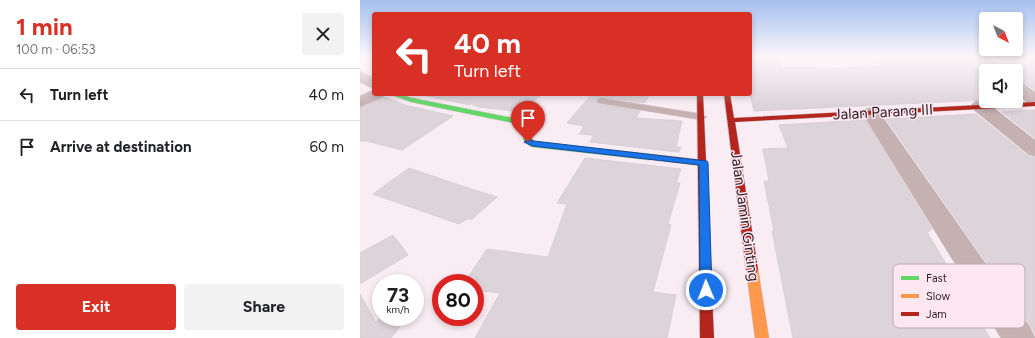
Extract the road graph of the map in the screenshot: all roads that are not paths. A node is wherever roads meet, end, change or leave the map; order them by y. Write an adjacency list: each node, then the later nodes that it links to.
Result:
1 (360, 76): 2 (street)
2 (372, 83)
3 (1023, 91): 8 (street)
4 (373, 96): 10 (street)
5 (398, 96): 19 (main road)
6 (700, 96): 16 (main road)
7 (727, 96): 17 (main road, Jalan Jamin Ginting)
8 (1035, 100)
9 (600, 101): 16 (lane)
10 (360, 102)
11 (1023, 104): 12 (main road, Jalan Parang III)
12 (1035, 104)
13 (979, 106): 15 (main road, Jalan Parang III)
14 (982, 108): 18 (street)
15 (871, 113): 17 (main road, Jalan Parang III); 20 (street)
16 (702, 118): 19 (main road)
17 (732, 120): 23 (main road, Jalan Jamin Ginting)
18 (1035, 150)
19 (703, 163): 22 (main road)
20 (970, 264)
21 (1012, 328): 24 (street)
22 (707, 338)
23 (762, 338)
24 (1019, 338)

